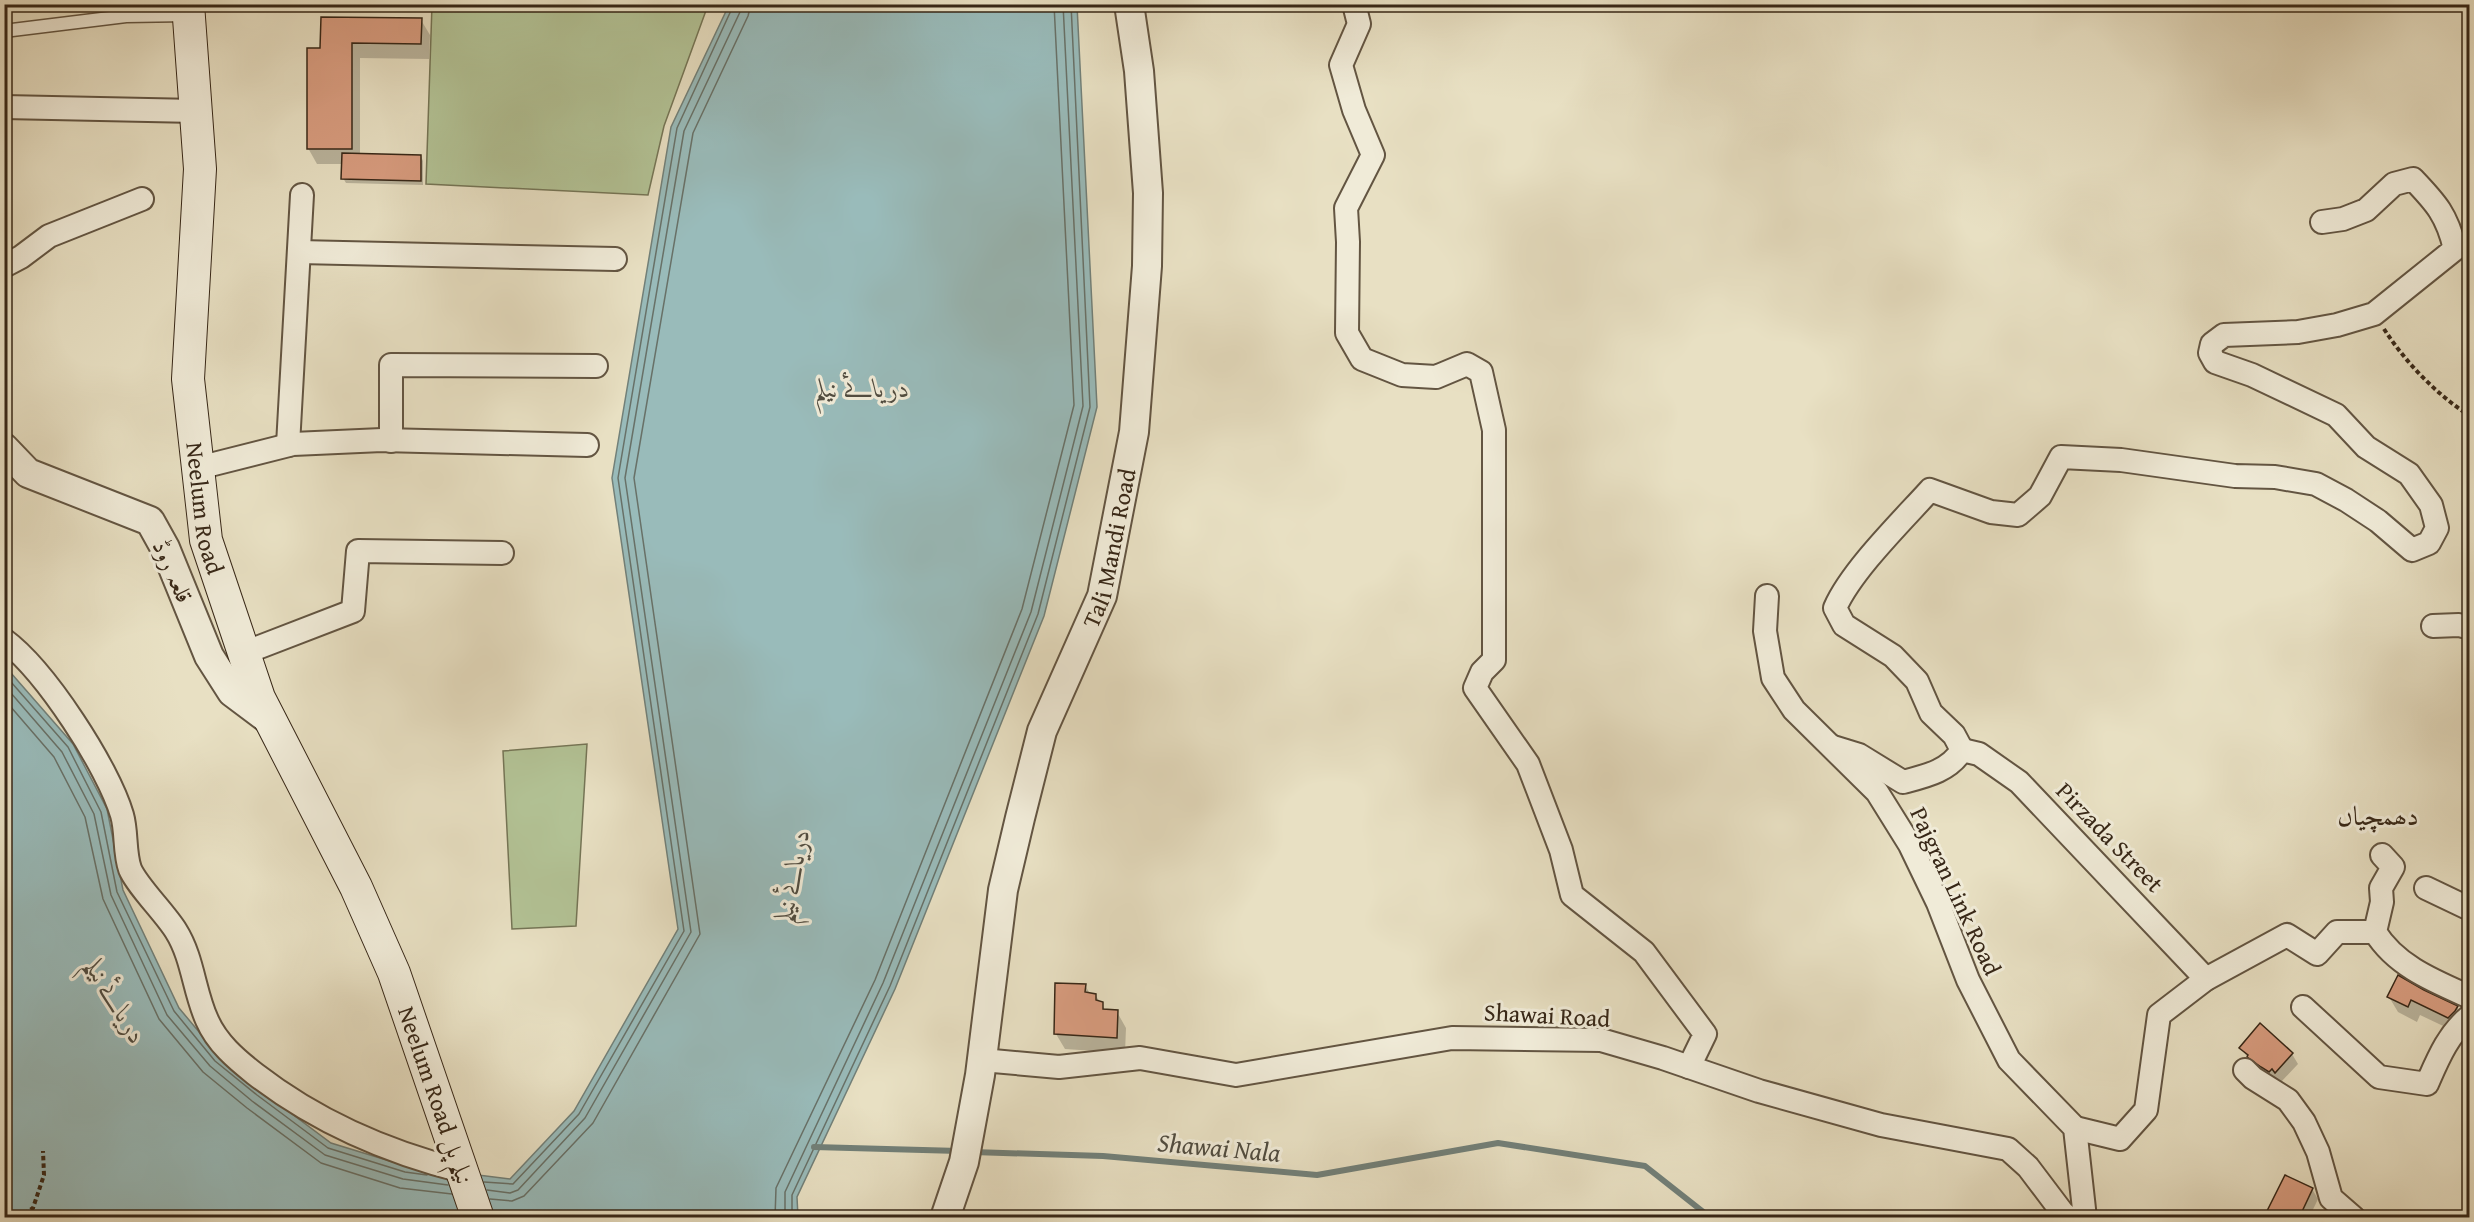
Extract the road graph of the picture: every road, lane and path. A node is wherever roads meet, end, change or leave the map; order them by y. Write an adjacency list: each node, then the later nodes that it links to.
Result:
1 (1129, 4): 40 (street, Tali Mandi Road)
2 (1354, 4): 39 (street)
3 (188, 10): 4 (lane); 6 (main road, Neelum Road)
4 (4, 31)
5 (4, 107): 6 (street)
6 (196, 111): 20 (main road, Neelum Road)
7 (302, 195): 10 (street)
8 (142, 199): 12 (street)
9 (2322, 222): 13 (street)
10 (299, 252): 11 (street); 17 (street)
11 (615, 259)
12 (4, 266)
13 (2374, 314): 15 (path); 29 (street)
14 (596, 366): 16 (street)
15 (2469, 416)
16 (391, 441): 17 (street); 18 (street)
17 (288, 445): 20 (street)
18 (587, 445)
19 (4, 448): 27 (street, قلعہ روڈ)
20 (198, 468): 26 (main road, Neelum Road)
21 (502, 553): 26 (street)
22 (1767, 596): 28 (street, Pajgran Link Road)
23 (2433, 626): 24 (street)
24 (2469, 628)
25 (4, 640): 44 (street)
26 (244, 653): 27 (main road, Neelum Road)
27 (272, 722): 34 (main road, Neelum Road)
28 (1833, 747): 29 (street); 42 (street, Pajgran Link Road)
29 (1962, 750): 35 (street, Pirzada Street)
30 (2382, 855): 33 (street)
31 (2426, 888): 32 (street)
32 (2469, 909)
33 (2375, 932): 35 (street); 36 (street)
34 (394, 973): 44 (main road, Neelum Road نیلم پل)
35 (2206, 979): 42 (street)
36 (2469, 997)
37 (2303, 1007): 38 (street)
38 (2469, 1016)
39 (1689, 1067): 40 (street, Shawai Road); 48 (street, Shawai Road)
40 (981, 1068): 47 (street, Tali Mandi Road)
41 (2245, 1070): 50 (street)
42 (2075, 1128): 49 (street)
43 (43, 1151): 45 (path)
44 (462, 1171): 46 (main road, Neelum Road نیلم پل)
45 (18, 1218)
46 (478, 1218)
47 (945, 1218)
48 (2069, 1218)
49 (2085, 1218)
50 (2354, 1218)

